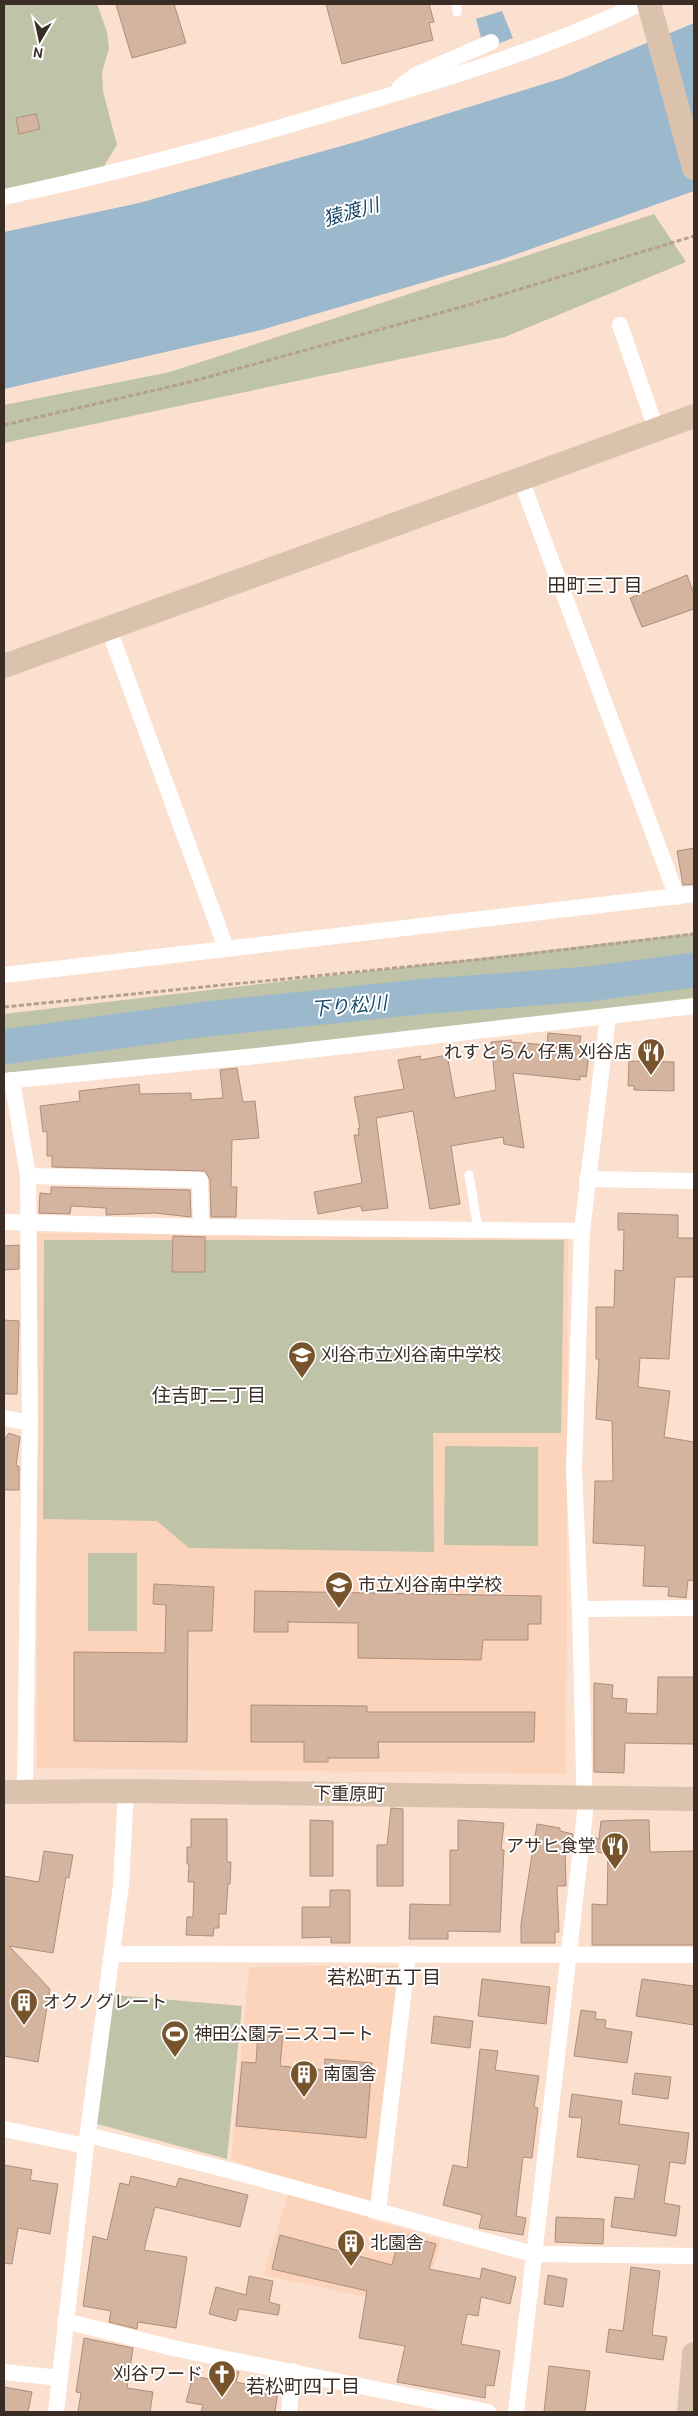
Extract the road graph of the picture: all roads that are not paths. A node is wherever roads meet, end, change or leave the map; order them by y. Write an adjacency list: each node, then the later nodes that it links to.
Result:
1 (639, 4): 4 (street)
2 (649, 4): 5 (street)
3 (491, 42): 4 (street)
4 (383, 98): 6 (street)
5 (694, 168)
6 (4, 197)
7 (620, 326): 9 (street)
8 (694, 416): 9 (street)
9 (656, 429): 10 (street)
10 (520, 477): 11 (street); 14 (street)
11 (108, 627): 12 (street); 15 (street)
12 (4, 666)
13 (694, 894): 14 (street)
14 (677, 898): 15 (street)
15 (226, 948): 16 (street)
16 (4, 976)
17 (694, 1006): 18 (street)
18 (608, 1016): 19 (street); 22 (street)
19 (8, 1081): 21 (street)
20 (469, 1175): 27 (lane)
21 (28, 1176): 25 (street); 26 (street)
22 (587, 1179): 23 (street); 28 (street)
23 (694, 1181)
24 (4, 1222): 25 (street)
25 (30, 1224): 26 (street); 30 (street)
26 (201, 1227): 27 (street)
27 (478, 1230): 28 (street)
28 (582, 1231): 32 (street)
29 (4, 1418): 30 (street)
30 (30, 1423): 34 (street)
31 (694, 1608): 32 (street)
32 (580, 1609): 35 (street)
33 (126, 1791): 34 (street, 下重原町); 35 (street, 下重原町); 37 (street)
34 (15, 1792)
35 (583, 1797): 36 (street, 下重原町); 39 (street)
36 (694, 1799)
37 (112, 1954): 38 (street); 42 (street)
38 (408, 1954): 39 (street); 43 (street)
39 (570, 1955): 40 (street); 44 (street)
40 (694, 1955)
41 (4, 2129): 42 (street)
42 (87, 2140): 43 (street); 46 (street)
43 (378, 2211): 44 (street)
44 (533, 2254): 45 (street); 54 (street)
45 (694, 2256)
46 (65, 2321): 48 (street); 50 (street)
47 (694, 2354): 55 (street)
48 (293, 2371): 52 (street); 53 (street)
49 (4, 2372): 50 (street)
50 (60, 2378): 51 (street)
51 (56, 2412)
52 (289, 2412)
53 (488, 2412)
54 (516, 2412)
55 (689, 2412)

